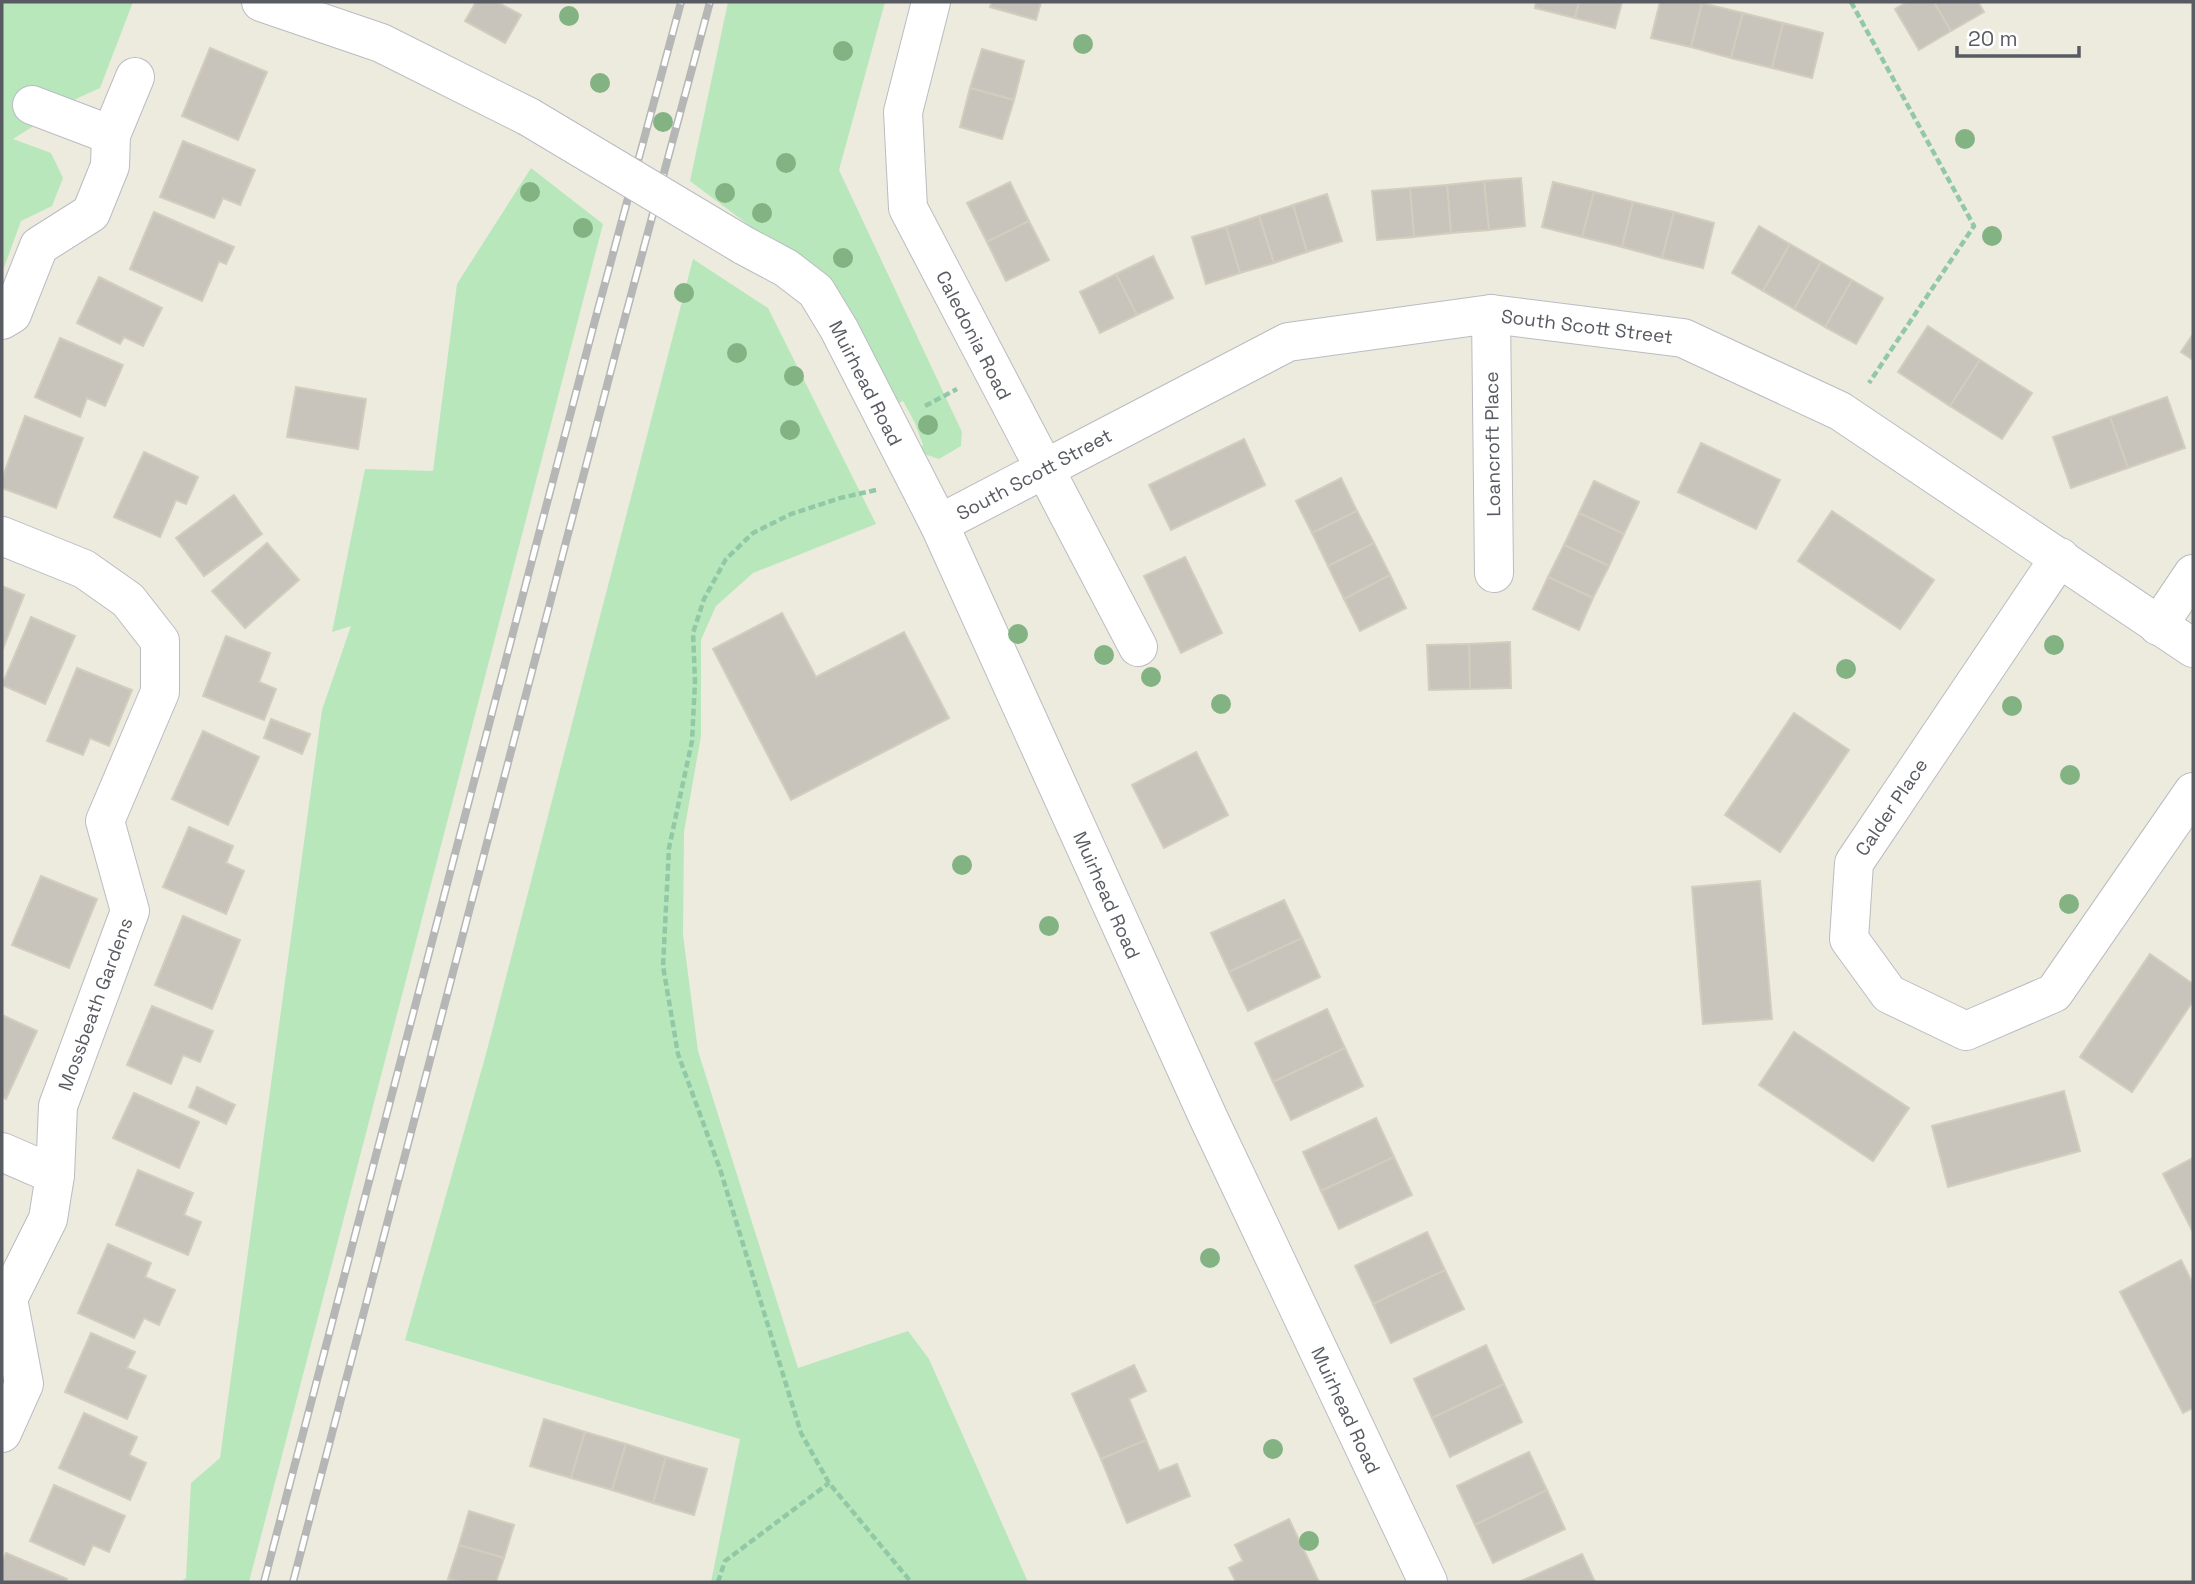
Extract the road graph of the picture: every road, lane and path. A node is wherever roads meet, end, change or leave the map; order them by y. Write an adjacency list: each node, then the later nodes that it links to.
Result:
1 (261, 2): 11 (street, Muirhead Road, bridge)
2 (931, 2): 9 (street, Caledonia Road)
3 (1851, 2): 10 (path)
4 (135, 77): 6 (street)
5 (32, 105): 6 (street)
6 (111, 135): 8 (street)
7 (1491, 314): 12 (street, South Scott Street); 16 (street, South Scott Street); 17 (street, Loancroft Place)
8 (2, 320)
9 (992, 370): 11 (path); 12 (street, Caledonia Road)
10 (1864, 390)
11 (888, 427): 13 (street, Muirhead Road)
12 (1043, 468): 14 (street, South Scott Street); 20 (street, Caledonia Road)
13 (917, 481): 14 (street, Muirhead Road); 26 (path)
14 (939, 524): 29 (street, Muirhead Road)
15 (2, 536): 24 (street, Mossbeath Gardens)
16 (2060, 557): 19 (street, South Scott Street); 22 (street, Calder Place)
17 (1494, 573)
18 (2193, 574): 19 (street)
19 (2158, 626): 21 (street, South Scott Street)
20 (1138, 647)
21 (2193, 649)
22 (2193, 792)
23 (2, 1152): 24 (street)
24 (55, 1175): 25 (street, Mossbeath Gardens)
25 (2, 1433)
26 (829, 1483): 27 (path); 28 (path)
27 (718, 1582)
28 (911, 1582)
29 (1427, 1582)

